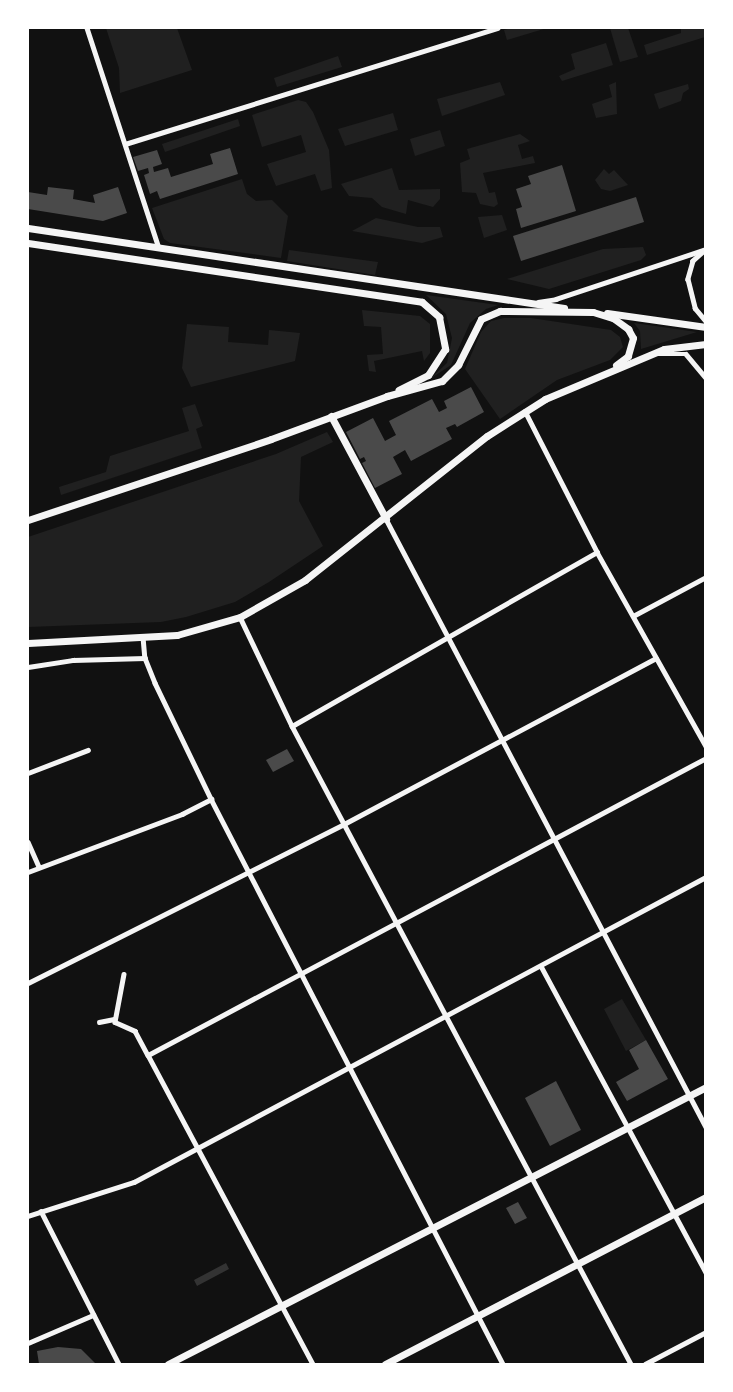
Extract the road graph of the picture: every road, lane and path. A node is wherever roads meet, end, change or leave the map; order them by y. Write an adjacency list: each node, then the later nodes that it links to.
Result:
1 (88, 28): 3 (street)
2 (497, 28): 3 (street)
3 (125, 144): 6 (street)
4 (28, 228): 6 (main road)
5 (28, 243): 16 (main road)
6 (159, 248): 8 (main road)
7 (706, 249): 8 (street); 10 (street)
8 (529, 303): 9 (main road)
9 (593, 312): 11 (main road); 14 (main road); 16 (main road)
10 (706, 321)
11 (706, 327)
12 (706, 344): 13 (main road)
13 (646, 356): 14 (main road); 15 (street)
14 (606, 372): 17 (main road)
15 (706, 378)
16 (388, 396): 18 (main road)
17 (525, 410): 19 (main road); 21 (street)
18 (332, 416): 19 (main road); 20 (main road)
19 (386, 519): 24 (main road); 26 (street)
20 (28, 520)
21 (597, 552): 23 (street); 26 (street)
22 (706, 577): 23 (street)
23 (633, 616): 29 (street)
24 (240, 617): 25 (main road); 31 (street)
25 (143, 637): 27 (main road); 28 (street)
26 (447, 637): 31 (street); 32 (street)
27 (28, 643)
28 (145, 658): 30 (street); 37 (street)
29 (656, 658): 32 (street); 33 (street)
30 (28, 667)
31 (292, 726): 38 (street)
32 (500, 740): 38 (street); 39 (street)
33 (706, 746)
34 (88, 750): 36 (street)
35 (706, 758): 39 (street)
36 (28, 773)
37 (211, 799): 41 (street); 43 (street)
38 (344, 824): 43 (street); 45 (street)
39 (553, 838): 45 (street); 46 (street)
40 (28, 842): 41 (street)
41 (39, 867): 42 (street)
42 (28, 872)
43 (248, 874): 49 (street); 50 (street)
44 (706, 877): 46 (street)
45 (396, 923): 49 (street); 51 (street)
46 (603, 932): 47 (street); 57 (street)
47 (541, 966): 51 (street); 59 (street)
48 (124, 974): 52 (street)
49 (300, 975): 54 (street); 55 (street)
50 (28, 983)
51 (445, 1018): 55 (street); 61 (street)
52 (114, 1019): 53 (street); 54 (street)
53 (99, 1022)
54 (148, 1054): 60 (street)
55 (349, 1069): 60 (street); 66 (street)
56 (706, 1086): 57 (main road)
57 (689, 1095): 58 (street); 59 (main road)
58 (706, 1127)
59 (628, 1128): 61 (main road); 64 (street)
60 (198, 1148): 63 (street); 69 (street)
61 (531, 1178): 66 (main road); 67 (street)
62 (706, 1197): 64 (main road)
63 (41, 1211): 65 (street); 70 (street)
64 (674, 1214): 67 (main road); 68 (street)
65 (28, 1216)
66 (432, 1229): 69 (main road); 71 (street)
67 (576, 1264): 71 (main road); 79 (street)
68 (706, 1272)
69 (281, 1306): 75 (main road); 76 (street)
70 (93, 1315): 73 (street); 74 (street)
71 (478, 1316): 77 (main road); 78 (street)
72 (706, 1332): 80 (street)
73 (28, 1343)
74 (119, 1364)
75 (168, 1364)
76 (313, 1364)
77 (385, 1364)
78 (503, 1364)
79 (631, 1364)
80 (645, 1364)

